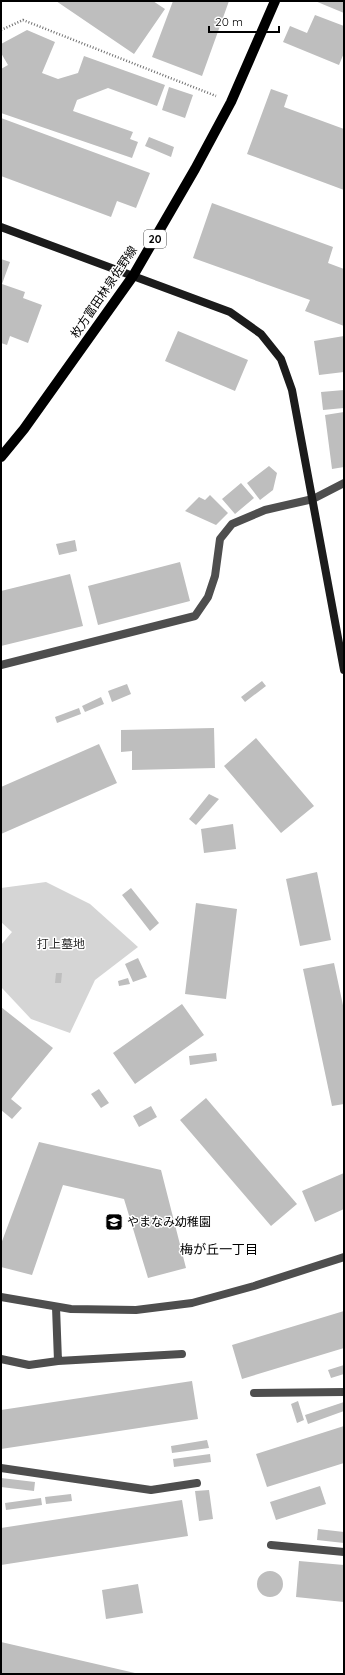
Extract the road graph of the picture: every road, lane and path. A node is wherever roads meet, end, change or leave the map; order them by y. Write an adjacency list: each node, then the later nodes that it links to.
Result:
1 (275, 1): 3 (main road, 枚方富田林泉佐野線 / 20)
2 (1, 30): 3 (path)
3 (232, 102): 5 (main road, 枚方富田林泉佐野線 / 20)
4 (1, 227): 5 (street)
5 (133, 276): 6 (main road, 枚方富田林泉佐野線 / 20); 8 (street)
6 (1, 457)
7 (344, 483): 8 (street)
8 (313, 499): 9 (street); 10 (street)
9 (1, 665)
10 (344, 670)
11 (344, 1257): 13 (street)
12 (1, 1298): 13 (street)
13 (56, 1307): 16 (street)
14 (182, 1354): 16 (street)
15 (1, 1359): 16 (street)
16 (58, 1361)
17 (344, 1392): 18 (street)
18 (254, 1393)
19 (1, 1468): 20 (street)
20 (198, 1483)
21 (272, 1545): 22 (street)
22 (344, 1552)

